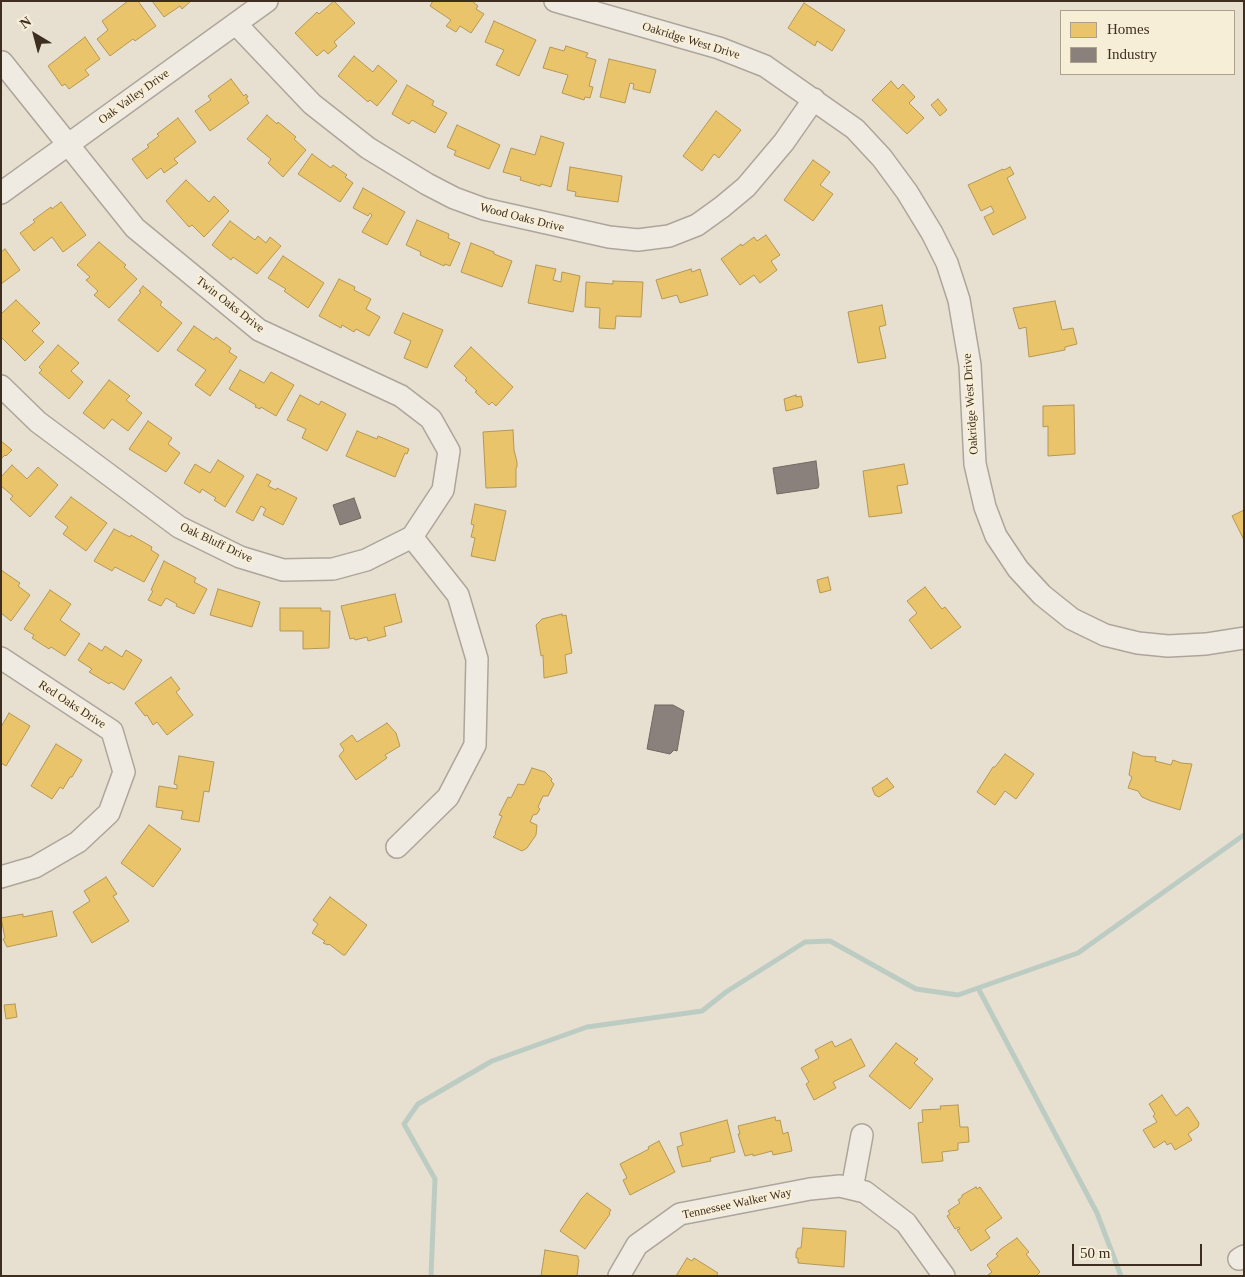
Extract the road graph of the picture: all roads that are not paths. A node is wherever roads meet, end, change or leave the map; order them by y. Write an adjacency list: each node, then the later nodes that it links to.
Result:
1 (267, 1): 3 (street, Oak Valley Drive)
2 (555, 1): 5 (street, Oakridge West Drive)
3 (236, 24): 5 (street, Wood Oaks Drive); 6 (street, Oak Valley Drive)
4 (2, 62): 6 (street, Twin Oaks Drive)
5 (814, 99): 10 (street, Oakridge West Drive)
6 (67, 146): 7 (street, Oak Valley Drive); 9 (street, Twin Oaks Drive)
7 (1, 193)
8 (1, 386): 9 (street, Oak Bluff Drive)
9 (412, 537): 12 (street)
10 (1244, 638)
11 (1, 658): 13 (street, Red Oaks Drive)
12 (397, 847)
13 (1, 877)
14 (862, 1135): 15 (street)
15 (852, 1189): 16 (street, Tennessee Walker Way); 17 (street, Tennessee Walker Way)
16 (619, 1276)
17 (944, 1276)

